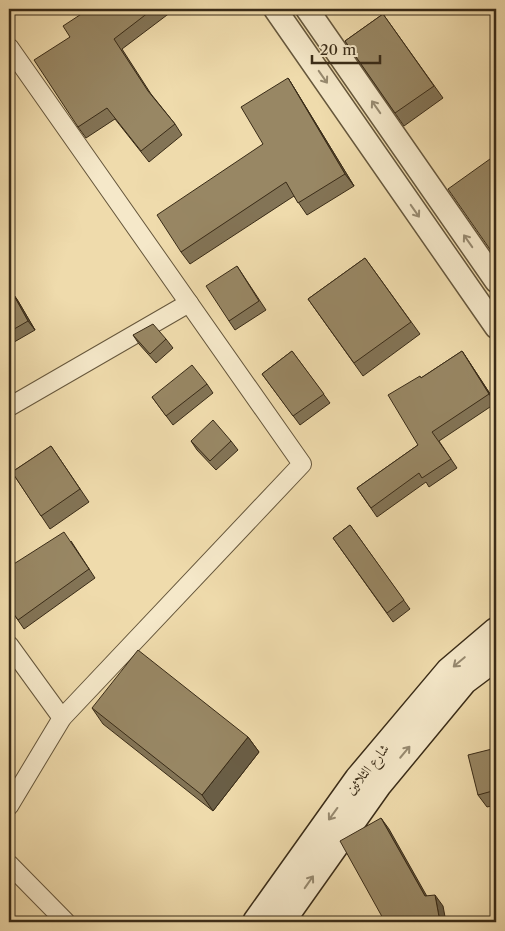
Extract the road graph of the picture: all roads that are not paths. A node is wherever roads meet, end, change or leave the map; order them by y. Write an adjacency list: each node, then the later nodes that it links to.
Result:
1 (275, 9): 6 (street, one-way to 6)
2 (307, 9): 4 (street, one-way to 2)
3 (9, 46): 5 (street)
4 (496, 281)
5 (189, 303): 7 (street); 11 (street)
6 (496, 327)
7 (9, 407)
8 (496, 631): 15 (main road, شارع الثلاثين, one-way to 15)
9 (9, 645): 11 (street)
10 (496, 657): 16 (main road, شارع الثلاثين, one-way to 10)
11 (62, 718): 12 (street)
12 (9, 806)
13 (9, 864): 14 (street)
14 (66, 922)
15 (256, 922)
16 (281, 922)

